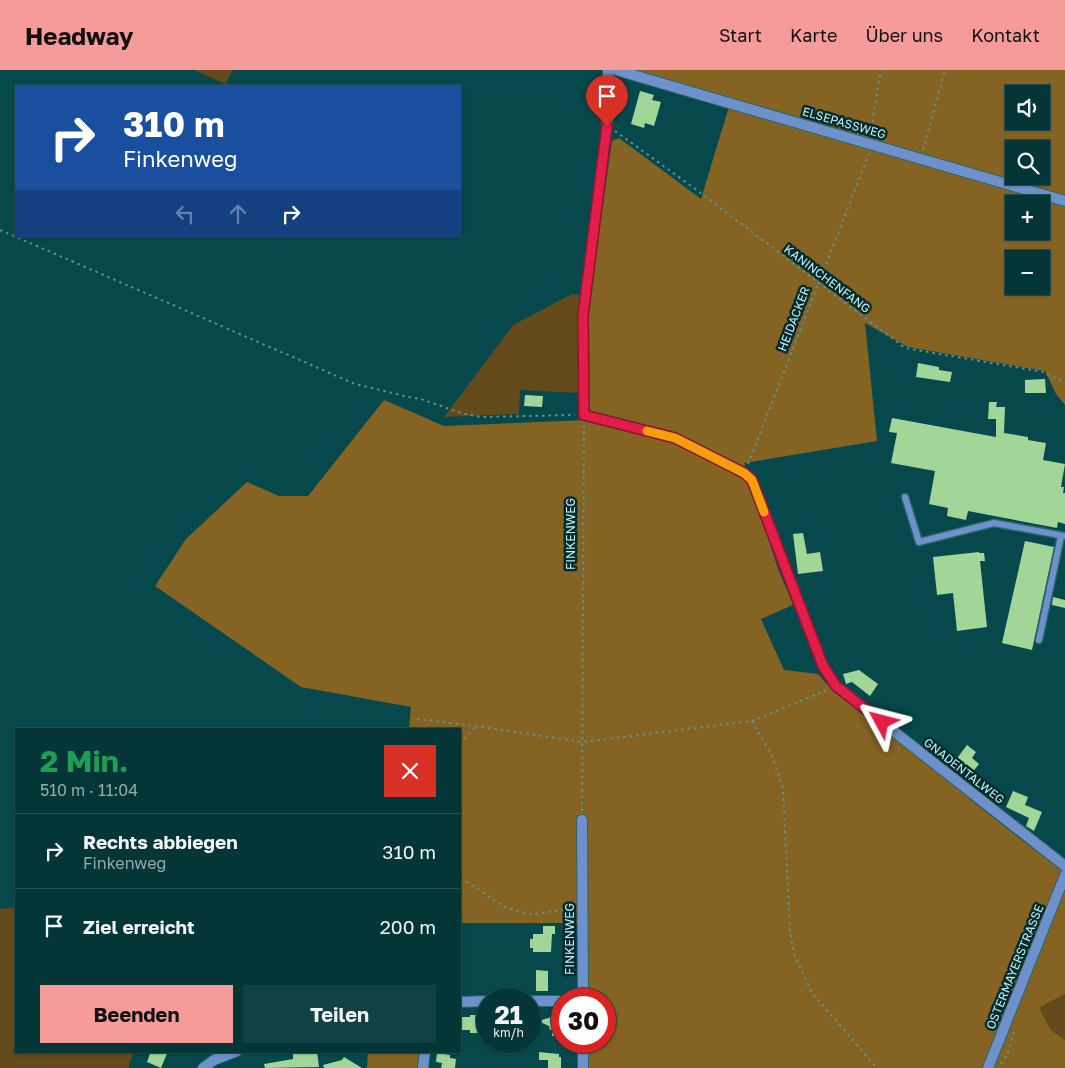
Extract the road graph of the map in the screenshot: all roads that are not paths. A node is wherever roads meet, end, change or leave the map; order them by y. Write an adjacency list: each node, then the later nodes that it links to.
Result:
1 (608, 70): 8 (street, GNADENTALWEG)
2 (616, 70): 3 (street, ELSEPASSWEG)
3 (1065, 201)
4 (905, 497): 5 (lane)
5 (1063, 536): 6 (lane)
6 (1039, 640)
7 (582, 820): 10 (street, FINKENWEG)
8 (1065, 866)
9 (1065, 875): 19 (street, OSTERMAYERSTRASSE)
10 (583, 988)
11 (461, 1002): 12 (street)
12 (476, 1002)
13 (232, 1053): 16 (street)
14 (425, 1053): 17 (street)
15 (583, 1053): 18 (street)
16 (204, 1068)
17 (423, 1068)
18 (583, 1068)
19 (988, 1068)

